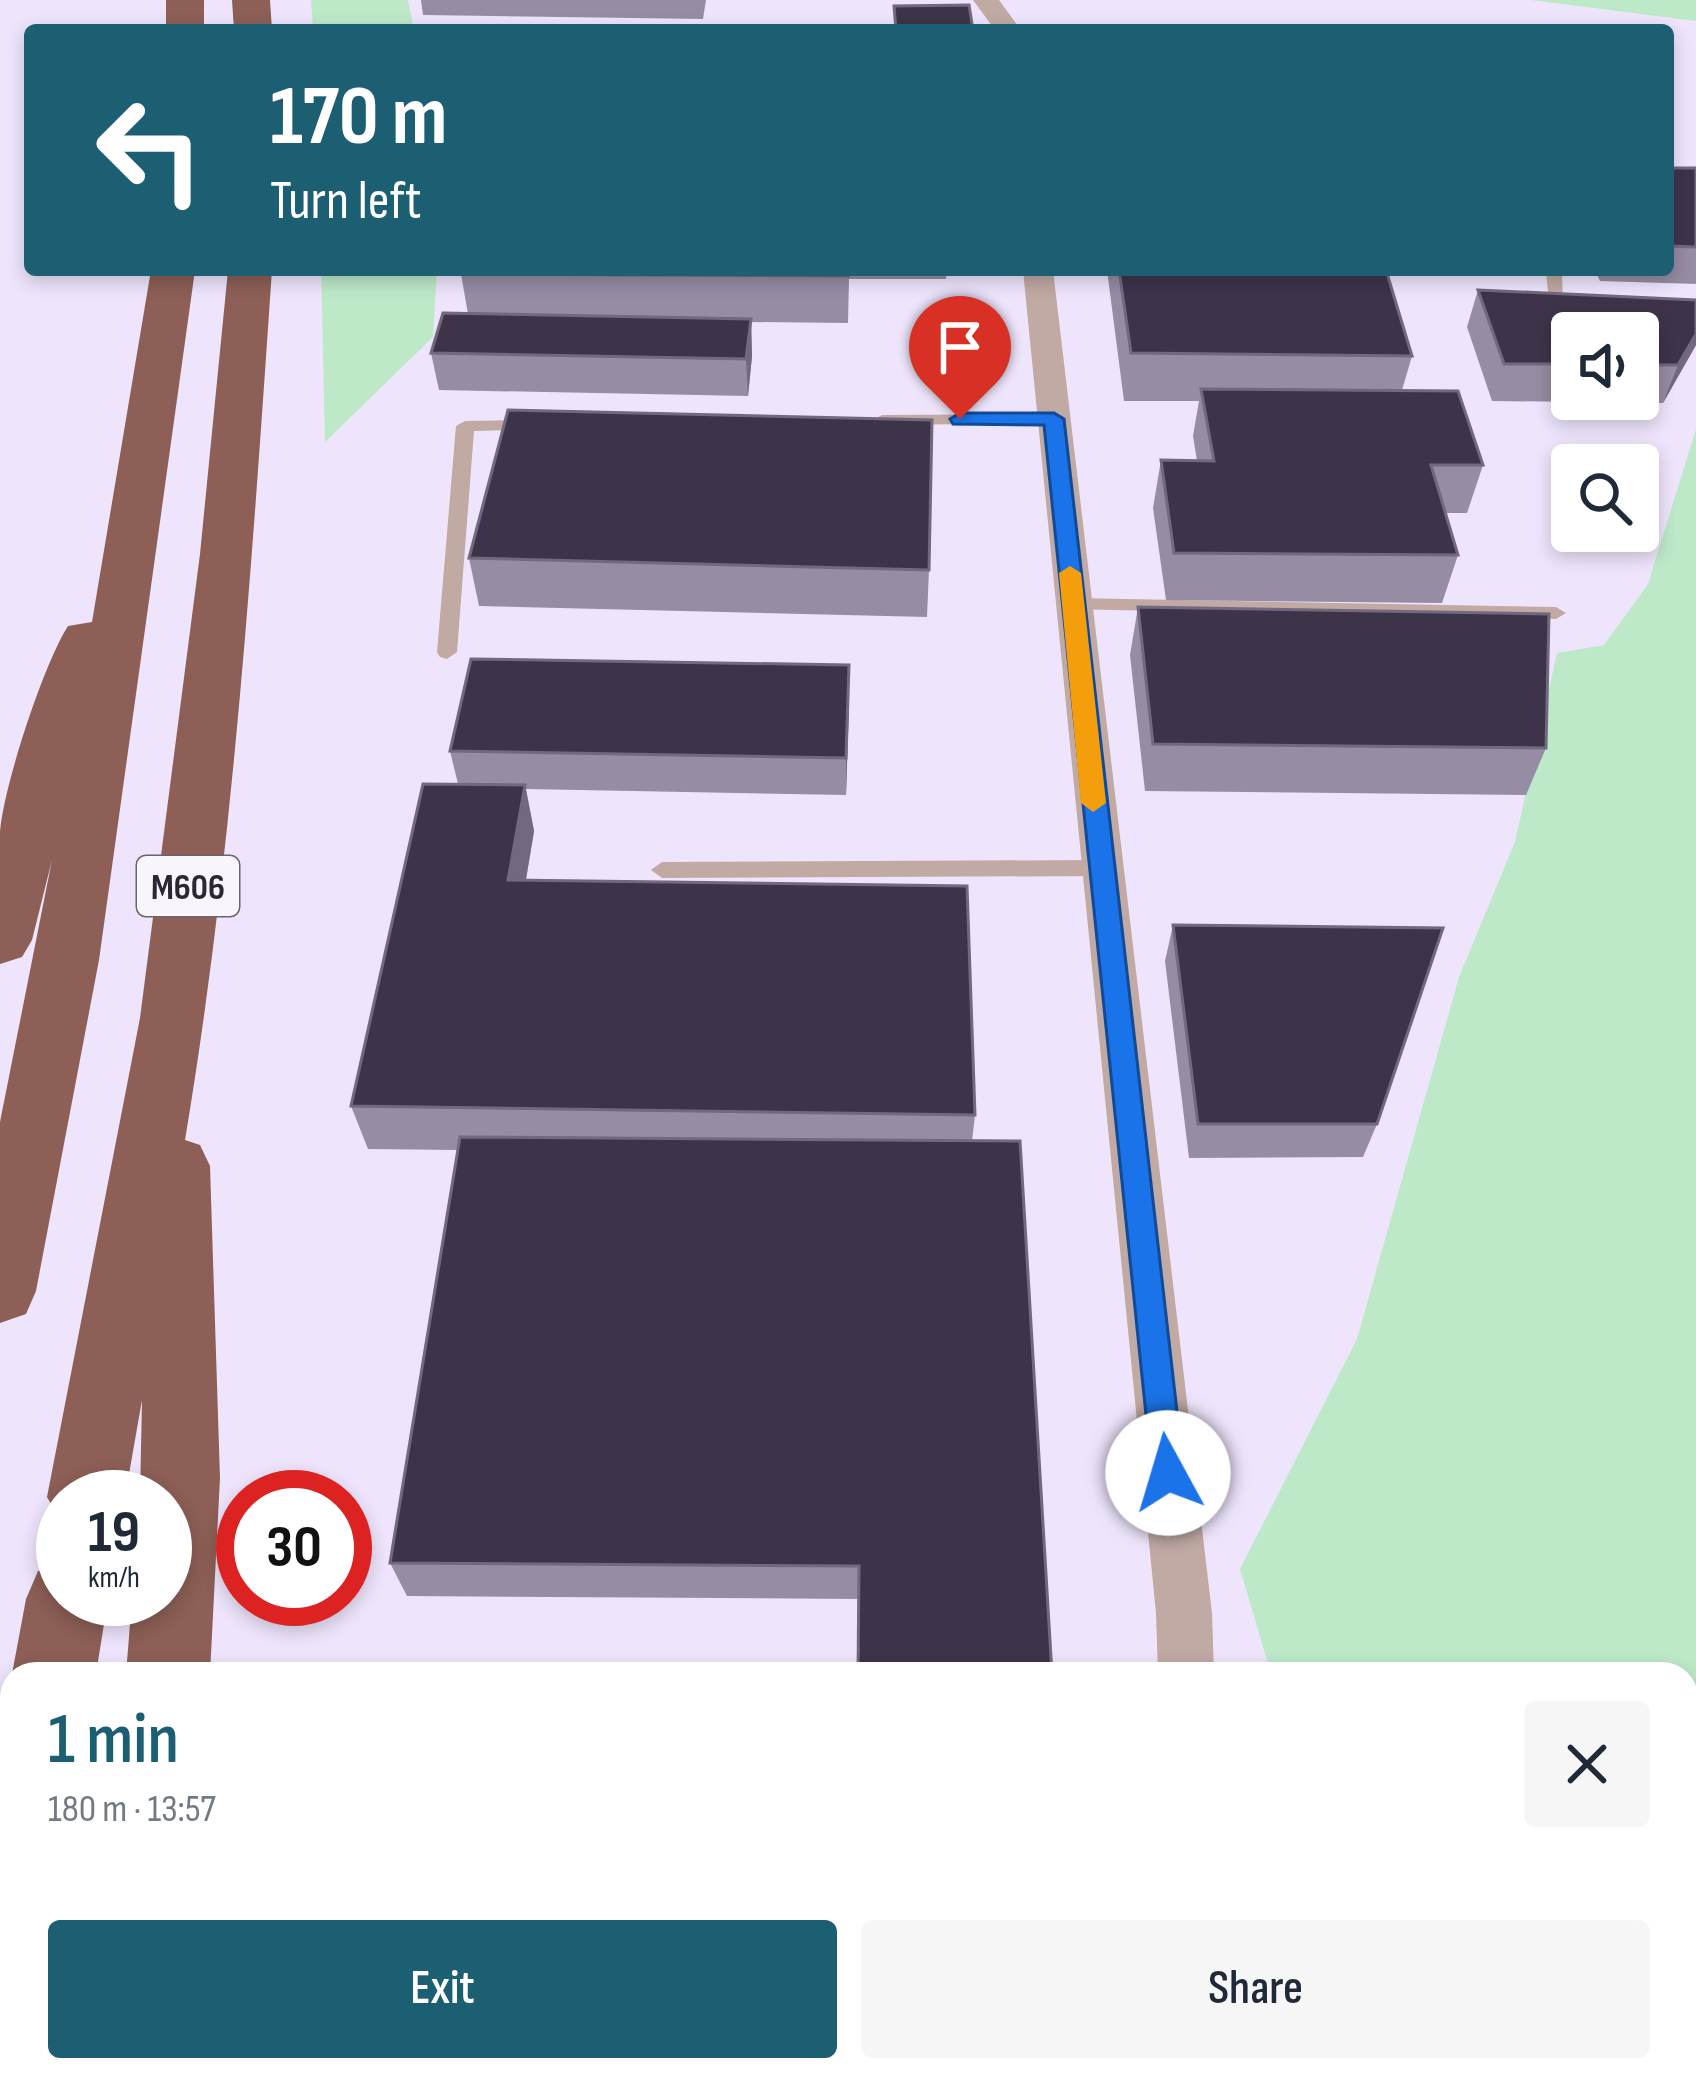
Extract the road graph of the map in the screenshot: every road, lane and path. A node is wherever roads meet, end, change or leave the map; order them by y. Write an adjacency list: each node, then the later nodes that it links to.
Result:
1 (172, 276): 9 (highway, M606)
2 (249, 276): 16 (highway, M606)
3 (1039, 276): 6 (street)
4 (1555, 276): 5 (lane)
5 (1557, 304)
6 (1054, 419): 7 (lane); 10 (street)
7 (867, 420)
8 (560, 424): 12 (lane)
9 (141, 496): 15 (highway, M606); 17 (highway, M606)
10 (1073, 604): 11 (lane); 13 (street)
11 (1556, 613)
12 (447, 652)
13 (1100, 868): 14 (lane); 22 (street)
14 (662, 870)
15 (0, 940)
16 (173, 1018): 18 (highway, M606); 21 (highway, M606)
17 (0, 1292)
18 (91, 1470)
19 (63, 1626): 20 (highway)
20 (55, 1662)
21 (169, 1662)
22 (1186, 1662)

